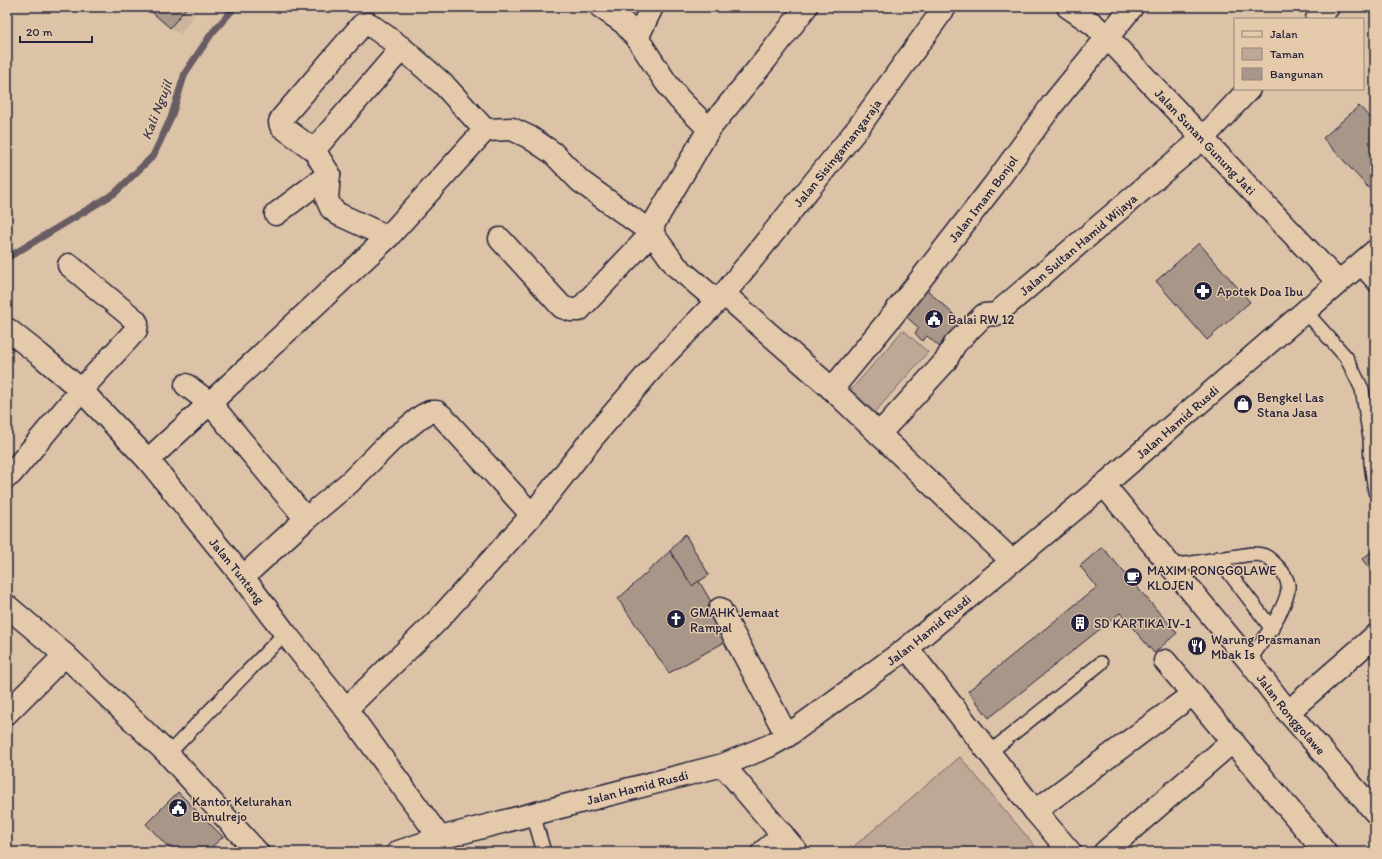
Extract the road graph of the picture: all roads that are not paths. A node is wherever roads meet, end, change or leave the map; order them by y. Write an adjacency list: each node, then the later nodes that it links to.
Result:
1 (601, 7): 10 (street)
2 (652, 7): 10 (street)
3 (806, 7): 13 (street)
4 (945, 7): 27 (street, Jalan Sisingamangaraja)
5 (1068, 7): 9 (street, Jalan Sunan Gunung Jati)
6 (1132, 7): 9 (street, Jalan Imam Bonjol)
7 (1328, 7): 8 (street)
8 (1317, 18)
9 (1107, 37): 15 (street, Jalan Sunan Gunung Jati); 31 (street, Jalan Imam Bonjol)
10 (637, 38): 13 (street)
11 (402, 48): 14 (street); 16 (street); 16 (street)
12 (1249, 90): 15 (street, Jalan Sultan Hamid Wijaya)
13 (709, 129): 19 (street)
14 (485, 130): 19 (street); 20 (street)
15 (1202, 138): 25 (street, Jalan Sunan Gunung Jati); 34 (street, Jalan Sultan Hamid Wijaya)
16 (314, 150): 17 (street)
17 (329, 174): 18 (street); 20 (street)
18 (276, 214)
19 (652, 233): 21 (street); 27 (street)
20 (388, 236): 33 (street)
21 (500, 239)
22 (1375, 251): 24 (street, Jalan Hamid Rusdi)
23 (69, 265): 32 (street)
24 (1358, 266): 25 (street, Jalan Hamid Rusdi); 26 (lane)
25 (1338, 282): 28 (street, Jalan Hamid Rusdi)
26 (1375, 285)
27 (721, 297): 31 (street); 39 (street, Jalan Sisingamangaraja)
28 (1305, 311): 37 (street, Jalan Hamid Rusdi); 38 (lane)
29 (7, 329): 32 (street, Jalan Tuntang)
30 (186, 385): 33 (street)
31 (832, 389): 34 (street)
32 (81, 390): 35 (street, Jalan Tuntang); 36 (street)
33 (210, 403): 35 (street); 40 (street)
34 (879, 434): 42 (street)
35 (148, 460): 44 (street, Jalan Tuntang)
36 (7, 477)
37 (1104, 485): 42 (street, Jalan Hamid Rusdi); 43 (street, Jalan Ronggolawe)
38 (1375, 492)
39 (532, 515): 40 (street); 56 (street, Jalan Sisingamangaraja)
40 (306, 519): 44 (street)
41 (1218, 558): 43 (lane); 47 (lane); 47 (lane)
42 (1012, 561): 50 (street, Jalan Hamid Rusdi)
43 (1172, 566): 53 (street, Jalan Ronggolawe)
44 (243, 577): 48 (street, Jalan Tuntang)
45 (7, 606): 51 (street)
46 (720, 609): 59 (street)
47 (1272, 629): 53 (lane)
48 (285, 633): 56 (street, Jalan Tuntang); 62 (lane)
49 (1375, 636): 57 (street)
50 (908, 648): 59 (street, Jalan Hamid Rusdi); 61 (street)
51 (65, 655): 58 (street); 62 (street)
52 (1165, 661): 55 (street)
53 (1249, 661): 57 (street, Jalan Ronggolawe)
54 (1101, 663): 61 (lane)
55 (1193, 694): 60 (street); 64 (street)
56 (346, 708): 68 (street, Jalan Tuntang)
57 (1288, 712): 65 (street, Jalan Ronggolawe)
58 (7, 713)
59 (787, 736): 63 (street, Jalan Hamid Rusdi)
60 (1233, 741): 75 (street); 76 (street)
61 (990, 752): 64 (street)
62 (168, 754): 69 (street)
63 (723, 765): 66 (street, Jalan Hamid Rusdi); 67 (street)
64 (1034, 810): 74 (street)
65 (1375, 812)
66 (533, 814): 68 (street, Jalan Hamid Rusdi); 71 (lane)
67 (783, 835): 72 (street); 73 (street)
68 (440, 838): 70 (street, Jalan Hamid Rusdi)
69 (257, 852)
70 (398, 852)
71 (544, 852)
72 (763, 852)
73 (797, 852)
74 (1070, 852)
75 (1105, 852)
76 (1325, 852)

